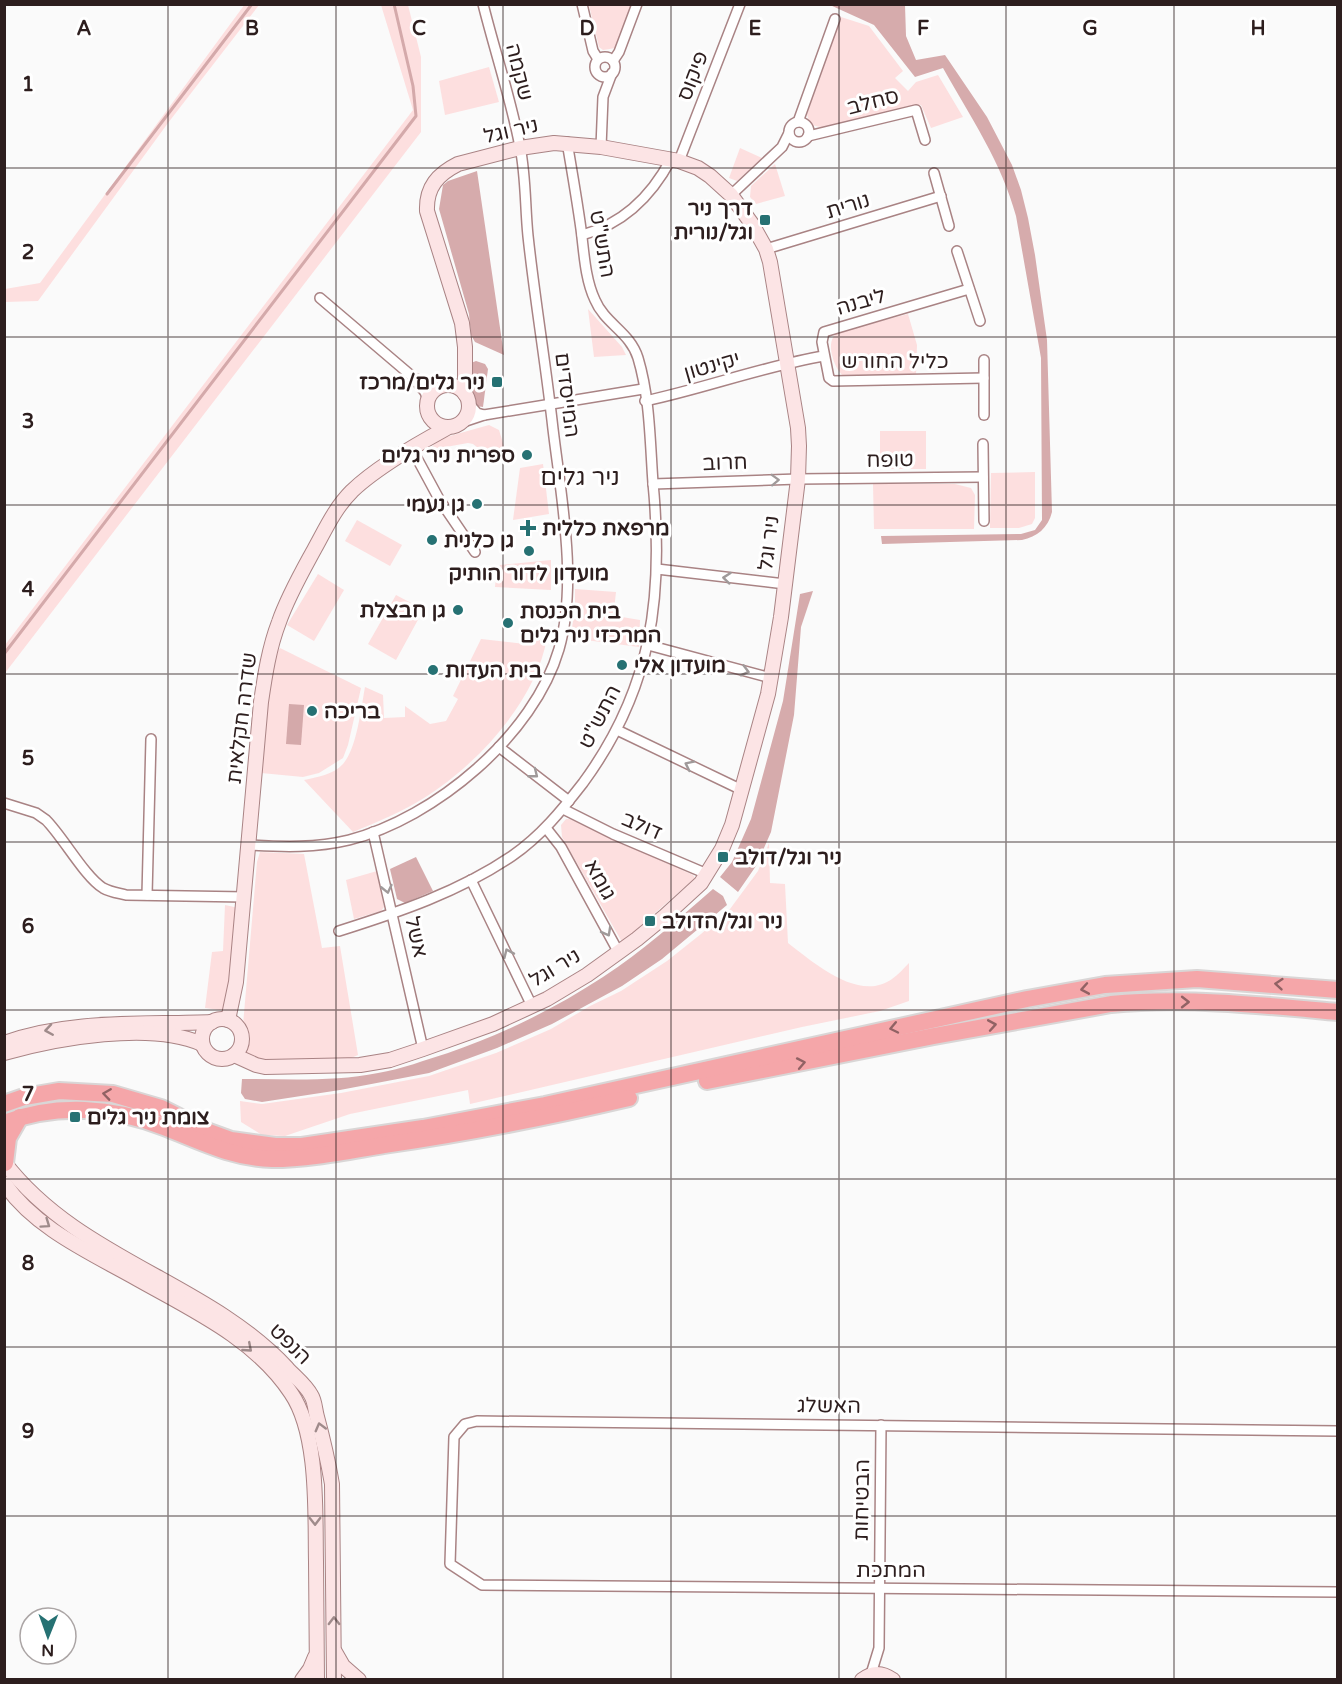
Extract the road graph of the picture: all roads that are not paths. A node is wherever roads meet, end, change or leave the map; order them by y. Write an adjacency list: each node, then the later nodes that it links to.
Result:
1 (483, 4): 19 (street, שקמה)
2 (582, 4): 6 (street)
3 (637, 4): 7 (street)
4 (740, 4): 20 (street, פיקוס)
5 (835, 19): 11 (street)
6 (598, 59): 7 (street); 8 (street)
7 (613, 61): 9 (street)
8 (596, 71): 9 (street); 10 (street)
9 (612, 73): 10 (street)
10 (603, 97): 17 (street)
11 (798, 122): 12 (street); 13 (street)
12 (789, 133): 15 (street); 18 (street)
13 (808, 136): 14 (street, סחלב); 15 (street)
14 (925, 140)
15 (797, 141): 18 (street)
16 (567, 142): 17 (street, ניר וגל); 19 (street, ניר וגל); 25 (street, התש"ט)
17 (601, 147): 20 (street, ניר וגל)
18 (782, 147): 22 (street)
19 (520, 148): 34 (street, ניר וגל); 42 (street, המייסדים)
20 (675, 160): 22 (street, ניר וגל); 25 (street, פיקוס)
21 (934, 173): 23 (street)
22 (730, 195): 26 (street, ניר וגל)
23 (941, 196): 24 (street); 26 (street, נורית)
24 (949, 226)
25 (582, 235): 38 (street, התש"ט)
26 (766, 249): 33 (street, ניר וגל)
27 (957, 251): 28 (street)
28 (969, 289): 30 (street); 31 (street, ליבנה)
29 (320, 298): 35 (street)
30 (980, 321)
31 (824, 356): 33 (street); 36 (street, כליל החורש)
32 (984, 360): 36 (street)
33 (787, 363): 41 (street, יקינטון); 51 (street, ניר וגל)
34 (464, 364): 37 (street); 39 (street, ניר וגל)
35 (414, 378): 37 (street); 40 (street)
36 (984, 378): 44 (street)
37 (443, 386): 39 (street); 40 (street)
38 (643, 389): 41 (street, התש"ט); 42 (street)
39 (467, 399): 43 (street); 46 (street)
40 (428, 400): 45 (street)
41 (645, 401): 52 (street, התש"ט)
42 (551, 405): 43 (street); 61 (street, המייסדים)
43 (484, 415): 46 (street)
44 (984, 415)
45 (430, 417): 47 (street); 49 (street)
46 (463, 422): 47 (street)
47 (447, 428): 49 (street, שדרה חקלאית)
48 (983, 444): 50 (street)
49 (417, 445): 54 (street); 67 (street, שדרה חקלאית)
50 (983, 477): 51 (street, טופח); 53 (street)
51 (798, 479): 52 (street, חרוב, one-way to 51); 56 (street, ניר וגל)
52 (654, 484): 55 (street, התש"ט)
53 (984, 520)
54 (475, 552)
55 (657, 569): 56 (street, one-way to 55); 57 (street, התש"ט)
56 (785, 585): 58 (street, ניר וגל)
57 (648, 645): 58 (street, one-way to 58); 59 (street, התש"ט)
58 (771, 678): 62 (street, ניר וגל)
59 (617, 730): 62 (street, one-way to 59); 64 (street, התש"ט)
60 (151, 739): 70 (street)
61 (499, 747): 64 (street, דולב, one-way to 64); 66 (street, המייסדים)
62 (742, 790): 68 (street, ניר וגל)
63 (4, 802): 70 (street)
64 (566, 805): 65 (street, התש"ט); 68 (street, דולב)
65 (546, 828): 69 (street, התש"ט); 74 (street, גומא, one-way to 74)
66 (373, 832): 67 (street, המייסדים); 72 (street, אשל, one-way to 72)
67 (250, 845): 71 (street, שדרה חקלאית)
68 (707, 874): 74 (street, ניר וגל)
69 (471, 880): 72 (street, התש"ט); 76 (street, one-way to 69)
70 (147, 895): 71 (street)
71 (245, 897): 78 (street, שדרה חקלאית)
72 (393, 914): 73 (street, התש"ט); 83 (street, אשל)
73 (339, 931)
74 (619, 953): 76 (street, ניר וגל)
75 (1338, 990): 87 (highway, one-way to 87)
76 (532, 1006): 83 (street, ניר וגל)
77 (1338, 1012): 89 (highway, one-way to 77)
78 (228, 1020): 79 (street); 85 (street)
79 (212, 1022): 80 (street); 82 (street)
80 (168, 1028): 81 (street, one-way to 81); 82 (street); 84 (street)
81 (4, 1043)
82 (202, 1044): 85 (street)
83 (423, 1049): 85 (street, ניר וגל)
84 (4, 1053)
85 (234, 1055)
86 (4, 1091): 87 (highway)
87 (81, 1091): 88 (highway)
88 (4, 1104)
89 (12, 1120): 90 (highway)
90 (5, 1162): 98 (street, הנפט, one-way to 90)
91 (4, 1183): 99 (street, הנפט, one-way to 99)
92 (881, 1425): 93 (street, האשלג); 94 (street, האשלג); 95 (street, הבטיחות)
93 (1338, 1431)
94 (450, 1564): 95 (street, המתכת)
95 (879, 1588): 96 (street, המתכת); 97 (street, הבטיחות)
96 (1338, 1592)
97 (879, 1648): 100 (street, הבטיחות); 101 (street, הבטיחות)
98 (334, 1651): 104 (street, הנפט); 105 (street)
99 (317, 1652): 102 (street); 103 (street, הנפט)
100 (864, 1678): 101 (street)
101 (889, 1678)
102 (302, 1680)
103 (317, 1680)
104 (334, 1680)
105 (359, 1680)

